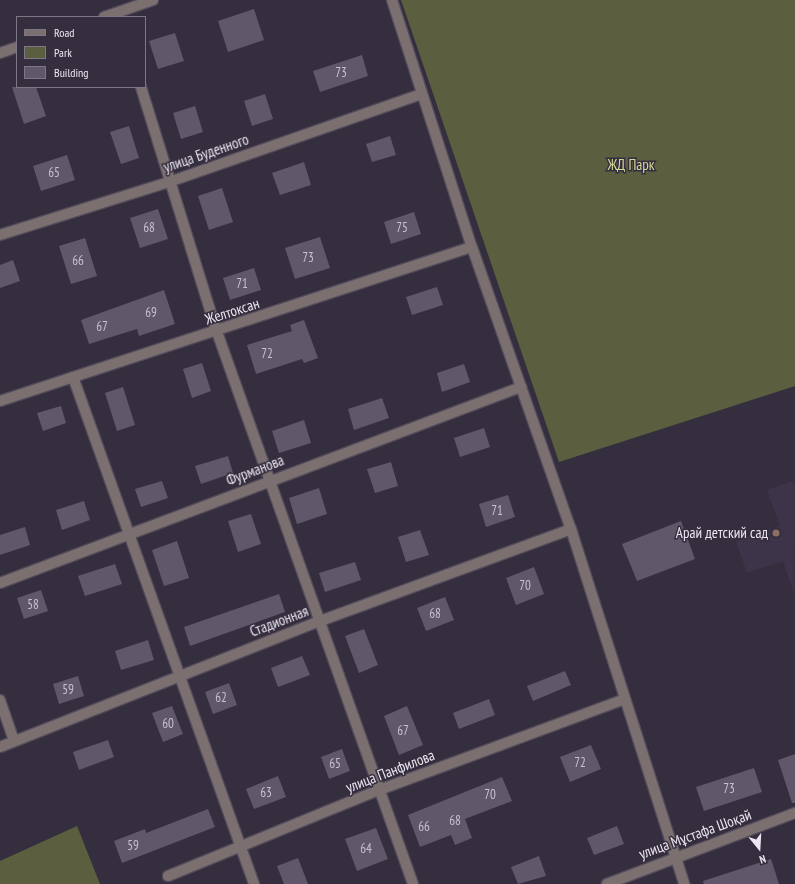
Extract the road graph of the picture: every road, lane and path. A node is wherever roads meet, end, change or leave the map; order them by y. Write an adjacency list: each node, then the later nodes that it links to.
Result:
1 (153, 0): 3 (street)
2 (392, 0): 8 (street)
3 (120, 14): 4 (street)
4 (109, 16)
5 (16, 47): 6 (street)
6 (0, 53)
7 (141, 88): 9 (street)
8 (421, 94): 9 (street, улица Буденного); 11 (street)
9 (169, 182): 10 (street, улица Буденного); 12 (street)
10 (0, 235)
11 (472, 247): 12 (street, Желтоксан); 14 (street)
12 (217, 332): 13 (street, Желтоксан); 16 (street)
13 (73, 376): 15 (street, Желтоксан); 18 (street)
14 (521, 387): 16 (street, Фурманова); 17 (street)
15 (0, 401)
16 (268, 481): 18 (street, Фурманова); 20 (street)
17 (571, 529): 20 (street, Стадионная); 22 (street)
18 (128, 535): 19 (street, Фурманова); 21 (street)
19 (0, 583)
20 (320, 622): 21 (street, Стадионная); 26 (street)
21 (182, 676): 24 (street, Стадионная); 28 (street)
22 (625, 699): 26 (street, улица Панфилова); 29 (street)
23 (0, 700): 24 (street)
24 (14, 741): 25 (street, Стадионная)
25 (0, 747)
26 (380, 790): 28 (street, улица Панфилова); 32 (street)
27 (795, 813): 29 (street, улица Мұстафа Шоқай)
28 (240, 848): 30 (street, улица Панфилова); 31 (street)
29 (675, 857): 33 (street, улица Мұстафа Шоқай); 34 (street)
30 (168, 876)
31 (254, 884)
32 (413, 884)
33 (606, 884)
34 (684, 884)

